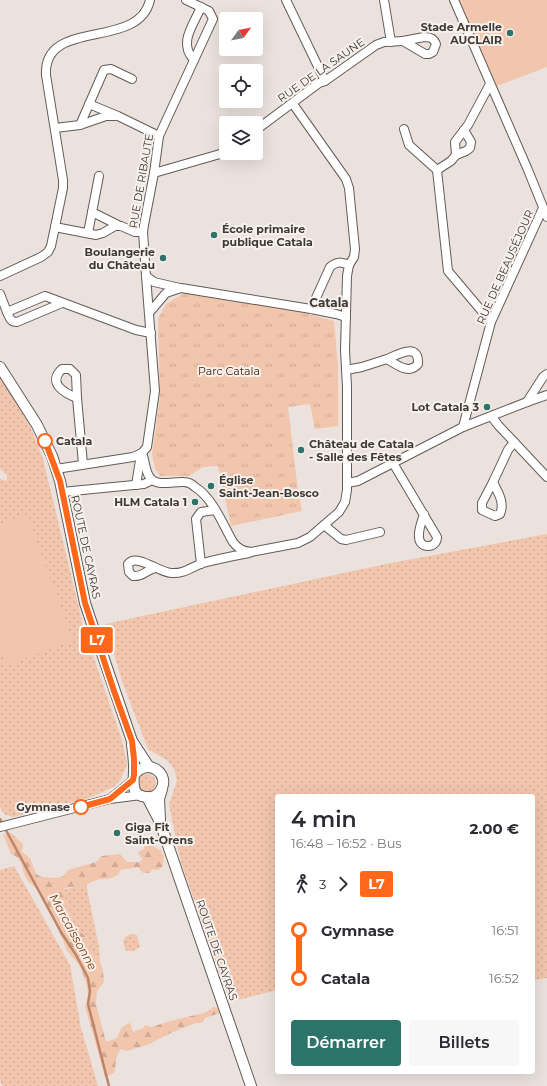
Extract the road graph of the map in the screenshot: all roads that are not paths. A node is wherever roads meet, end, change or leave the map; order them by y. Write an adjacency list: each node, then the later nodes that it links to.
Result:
1 (150, 0): 18 (street)
2 (186, 0): 6 (street, RUE DE RIBAUTE)
3 (286, 0): 11 (street)
4 (384, 0): 8 (street)
5 (454, 0): 12 (street)
6 (201, 7): 9 (street); 9 (street, RUE DE RIBAUTE)
7 (403, 41): 8 (street, RUE DE LA SAUNE)
8 (391, 42): 11 (street, RUE DE LA SAUNE)
9 (194, 60): 21 (street, RUE DE RIBAUTE)
10 (132, 79): 13 (street)
11 (325, 81): 14 (street, RUE DE LA SAUNE)
12 (490, 84): 20 (street); 27 (street)
13 (89, 104): 15 (street); 16 (street)
14 (293, 104): 17 (street, RUE DE LA SAUNE); 34 (street)
15 (118, 116): 16 (street); 21 (street)
16 (80, 125): 18 (street)
17 (263, 125)
18 (55, 128): 31 (street)
19 (404, 129): 24 (street)
20 (464, 130): 23 (street); 23 (street)
21 (159, 136): 25 (street, RUE DE RIBAUTE)
22 (219, 154): 25 (street)
23 (456, 155): 24 (street)
24 (437, 170): 44 (street)
25 (154, 173): 32 (street, RUE DE RIBAUTE)
26 (99, 176): 28 (street)
27 (544, 208): 29 (street); 44 (street, RUE DE BEAUSÉJOUR)
28 (92, 212): 30 (street); 33 (street)
29 (547, 217)
30 (122, 226): 32 (street); 33 (street)
31 (55, 227): 33 (street); 35 (street)
32 (143, 232): 36 (street, RUE DE RIBAUTE)
33 (88, 233)
34 (349, 265): 40 (street); 43 (street)
35 (0, 276)
36 (146, 276): 37 (street); 42 (street, RUE DE RIBAUTE)
37 (181, 288): 40 (street); 42 (street)
38 (0, 294): 41 (street)
39 (62, 303): 41 (street); 41 (street); 45 (street)
40 (311, 309): 43 (street)
41 (7, 312)
42 (149, 313): 45 (street, RUE DE RIBAUTE)
43 (346, 317): 48 (street)
44 (491, 322): 54 (street, RUE DE BEAUSÉJOUR)
45 (151, 332): 56 (street, RUE DE RIBAUTE)
46 (387, 359): 48 (street)
47 (0, 367): 60 (street, ROUTE DE CAYRAS)
48 (346, 370): 64 (street)
49 (547, 374): 52 (street)
50 (547, 395): 52 (street)
51 (77, 398): 58 (street)
52 (527, 402): 53 (street)
53 (492, 417): 54 (street); 55 (street)
54 (463, 428): 57 (street)
55 (514, 442): 59 (street); 63 (street)
56 (142, 453): 58 (street); 62 (street); 65 (street, RUE DE RIBAUTE)
57 (394, 463): 64 (street); 68 (street)
58 (83, 464): 60 (street)
59 (543, 467): 61 (street)
60 (56, 469): 66 (street, ROUTE DE CAYRAS)
61 (547, 477)
62 (152, 480): 65 (street); 67 (street)
63 (493, 482)
64 (347, 483): 69 (street)
65 (136, 485): 66 (street)
66 (62, 492): 74 (street, ROUTE DE CAYRAS)
67 (214, 510): 71 (street); 72 (street)
68 (424, 514)
69 (324, 525): 70 (street); 71 (street)
70 (380, 532)
71 (251, 552): 72 (street)
72 (201, 564): 73 (street)
73 (156, 568)
74 (132, 741): 75 (street, ROUTE DE CAYRAS); 76 (street, ROUTE DE CAYRAS)
75 (149, 767): 76 (street); 77 (street, ROUTE DE CAYRAS)
76 (134, 778): 78 (street, ROUTE DE CAYRAS); 79 (street)
77 (162, 789): 78 (street); 80 (street, ROUTE DE CAYRAS)
78 (144, 796): 79 (street); 80 (street, ROUTE DE CAYRAS)
79 (110, 799): 81 (street)
80 (160, 822): 82 (street, ROUTE DE CAYRAS)
81 (0, 826)
82 (251, 1086)

